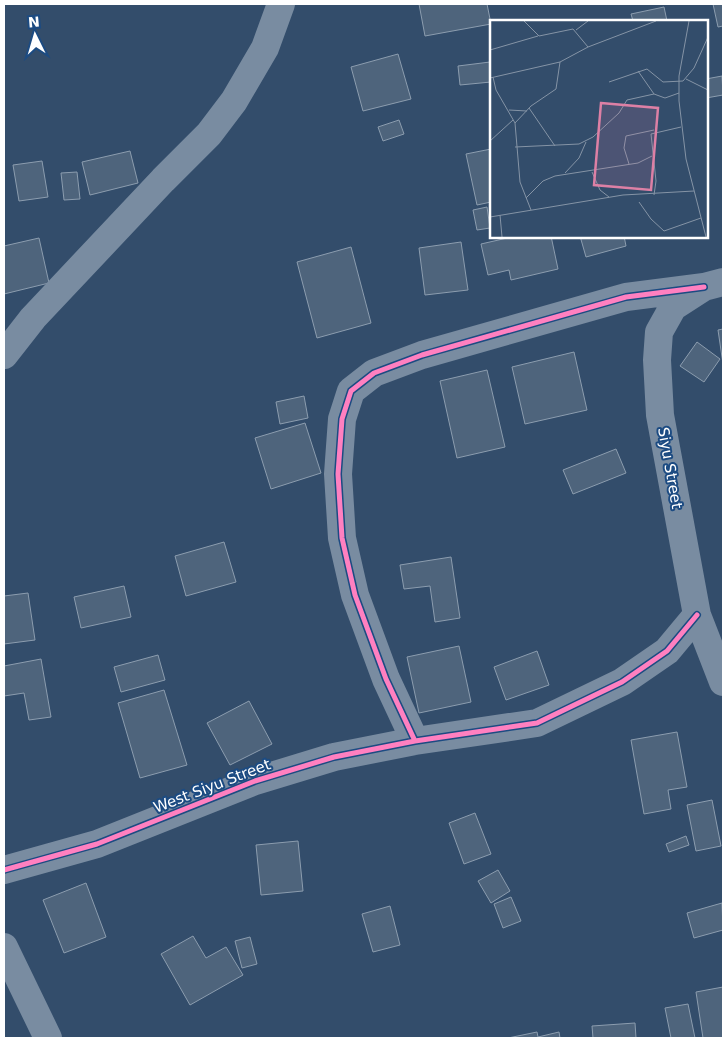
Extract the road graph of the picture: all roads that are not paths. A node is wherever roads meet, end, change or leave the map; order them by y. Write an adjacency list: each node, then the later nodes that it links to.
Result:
1 (281, 4): 3 (street)
2 (714, 284): 4 (street, Siyu Street); 6 (street)
3 (4, 355)
4 (697, 616): 5 (street, Siyu Street); 6 (street, West Siyu Street)
5 (723, 682)
6 (415, 740): 7 (street, West Siyu Street)
7 (4, 870)
8 (4, 948): 9 (street)
9 (48, 1038)

